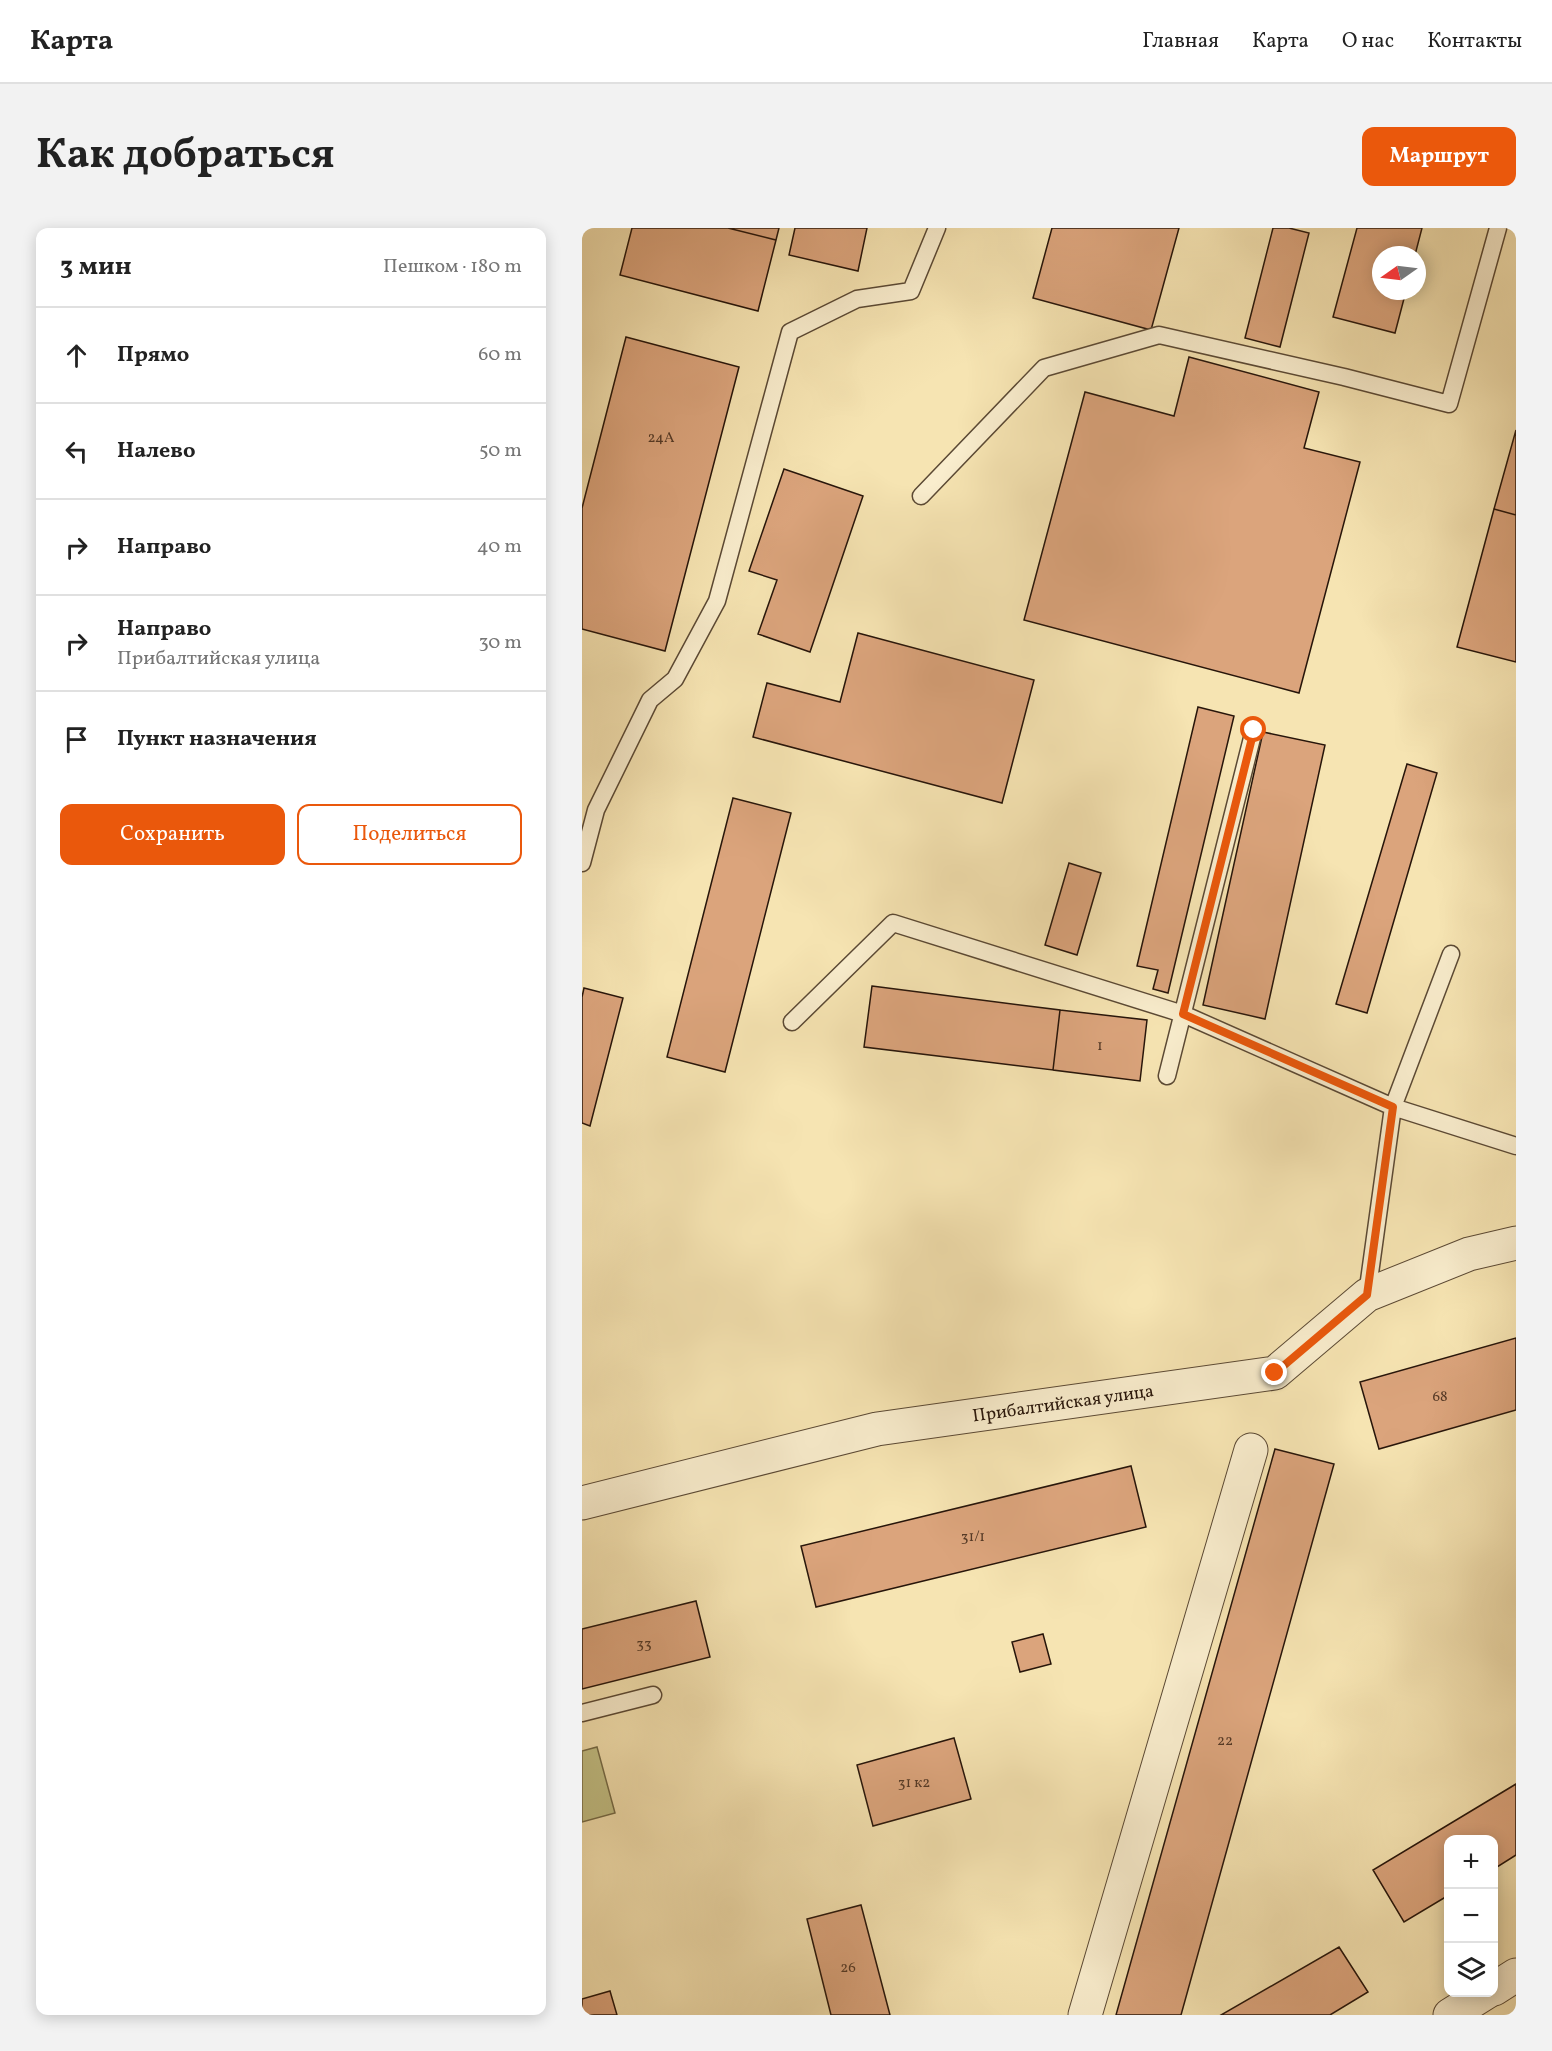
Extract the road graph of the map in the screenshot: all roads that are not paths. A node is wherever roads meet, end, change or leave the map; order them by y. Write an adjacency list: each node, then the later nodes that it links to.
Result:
1 (937, 228): 5 (lane)
2 (1498, 228): 3 (lane)
3 (921, 496)
4 (1254, 730): 7 (lane)
5 (582, 863)
6 (1451, 954): 10 (lane)
7 (1183, 1014): 8 (lane); 9 (lane); 10 (lane)
8 (792, 1022)
9 (1167, 1076)
10 (1393, 1107): 11 (lane); 13 (lane)
11 (1516, 1146)
12 (1516, 1243): 13 (street, Прибалтийская улица)
13 (1367, 1295): 15 (street, Прибалтийская улица)
14 (1251, 1450): 21 (street)
15 (582, 1503)
16 (653, 1695): 17 (lane)
17 (582, 1713)
18 (1516, 1975): 19 (street)
19 (1498, 1986)
20 (1479, 1997): 22 (street)
21 (1085, 2015)
22 (1450, 2015)

